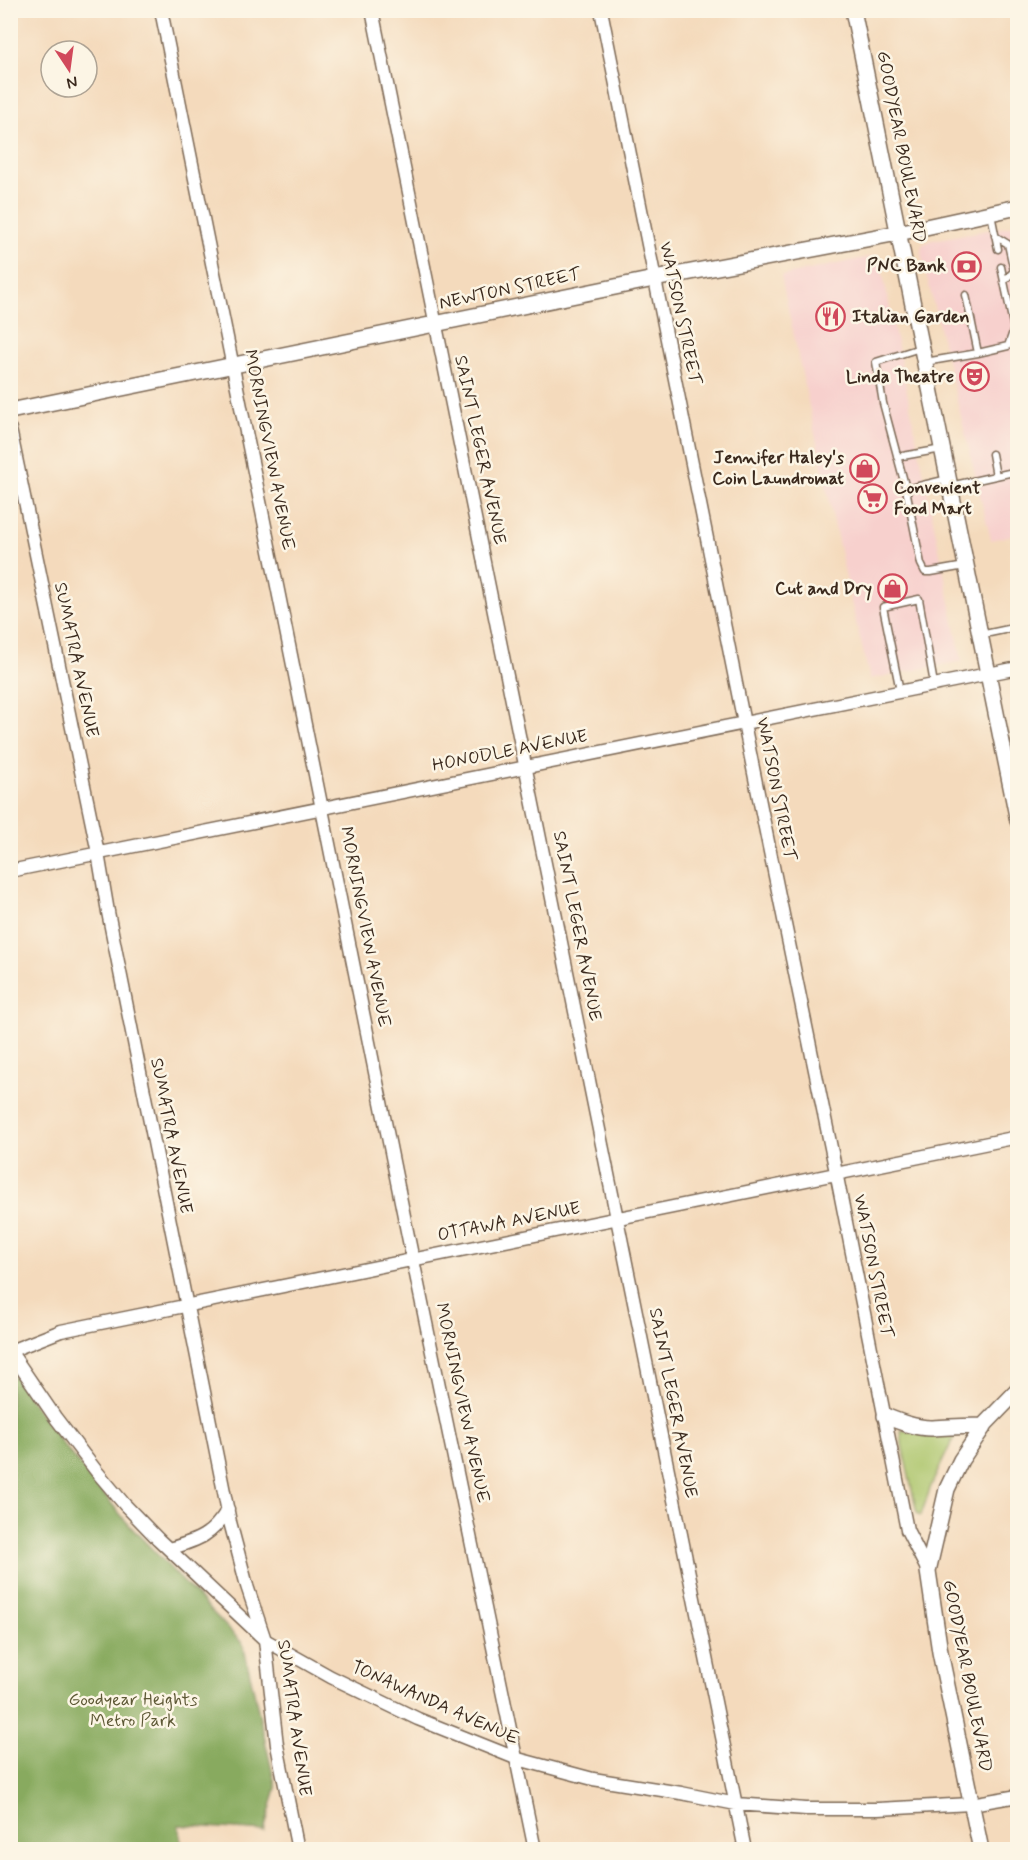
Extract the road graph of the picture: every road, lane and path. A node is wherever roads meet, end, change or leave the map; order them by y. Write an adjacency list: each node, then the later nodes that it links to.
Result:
1 (161, 10): 17 (street, MORNINGVIEW AVENUE)
2 (372, 10): 14 (street, SAINT LEGER AVENUE)
3 (601, 10): 11 (street, WATSON STREET)
4 (853, 10): 7 (street, GOODYEAR BOULEVARD)
5 (1017, 207): 6 (street, NEWTON STREET)
6 (991, 213): 7 (street, NEWTON STREET); 8 (lane)
7 (898, 233): 11 (street, NEWTON STREET); 16 (street, GOODYEAR BOULEVARD)
8 (995, 236): 9 (lane); 12 (lane)
9 (998, 249)
10 (1001, 267): 12 (lane)
11 (654, 279): 14 (street, NEWTON STREET); 34 (street, WATSON STREET)
12 (1004, 281): 15 (lane)
13 (966, 295): 15 (lane)
14 (436, 324): 17 (street, NEWTON STREET); 35 (street, SAINT LEGER AVENUE)
15 (978, 352): 16 (lane)
16 (923, 355): 20 (street, GOODYEAR BOULEVARD); 22 (lane)
17 (234, 365): 18 (street, NEWTON STREET); 36 (street, MORNINGVIEW AVENUE)
18 (10, 411)
19 (10, 429): 38 (street, SUMATRA AVENUE)
20 (942, 449): 22 (lane); 25 (street, GOODYEAR BOULEVARD)
21 (992, 454): 24 (lane)
22 (897, 457): 26 (lane)
23 (1017, 471): 24 (lane)
24 (996, 476): 25 (lane)
25 (949, 483): 26 (lane); 27 (street, GOODYEAR BOULEVARD)
26 (906, 489): 27 (lane)
27 (966, 566): 29 (street, GOODYEAR BOULEVARD)
28 (1017, 627): 29 (lane)
29 (980, 635): 31 (street, GOODYEAR BOULEVARD)
30 (1017, 668): 31 (street, HONODLE AVENUE)
31 (989, 673): 32 (street, HONODLE AVENUE); 37 (street, GOODYEAR BOULEVARD)
32 (934, 684): 33 (street, HONODLE AVENUE); 33 (lane)
33 (900, 691): 34 (street, HONODLE AVENUE)
34 (745, 722): 35 (street, HONODLE AVENUE); 41 (street, WATSON STREET)
35 (526, 766): 36 (street, HONODLE AVENUE); 42 (street, SAINT LEGER AVENUE)
36 (323, 807): 38 (street, HONODLE AVENUE); 43 (street, MORNINGVIEW AVENUE)
37 (1017, 821)
38 (98, 853): 39 (street, HONODLE AVENUE); 44 (street, SUMATRA AVENUE)
39 (10, 871)
40 (1017, 1137): 41 (street, OTTAWA AVENUE)
41 (836, 1172): 42 (street, OTTAWA AVENUE); 47 (street, WATSON STREET)
42 (618, 1218): 43 (street, OTTAWA AVENUE); 56 (street, SAINT LEGER AVENUE)
43 (413, 1260): 44 (street, OTTAWA AVENUE); 53 (street, MORNINGVIEW AVENUE)
44 (187, 1305): 45 (street, OTTAWA AVENUE); 49 (street, SUMATRA AVENUE)
45 (10, 1351): 50 (street, TONAWANDA AVENUE)
46 (1017, 1390): 48 (street, GOODYEAR BOULEVARD)
47 (885, 1416): 48 (street); 51 (street, WATSON STREET)
48 (983, 1426): 51 (street, GOODYEAR BOULEVARD)
49 (228, 1509): 50 (street); 52 (street, SUMATRA AVENUE)
50 (169, 1550): 52 (street, TONAWANDA AVENUE)
51 (928, 1572): 55 (street, GOODYEAR BOULEVARD)
52 (266, 1640): 53 (street, TONAWANDA AVENUE); 57 (street, SUMATRA AVENUE)
53 (518, 1759): 56 (street, TONAWANDA AVENUE); 58 (street, MORNINGVIEW AVENUE)
54 (1017, 1796): 55 (street, TONAWANDA AVENUE)
55 (972, 1803): 56 (street, TONAWANDA AVENUE); 60 (street, GOODYEAR BOULEVARD)
56 (736, 1804): 59 (street, SAINT LEGER AVENUE)
57 (298, 1850)
58 (535, 1850)
59 (745, 1850)
60 (981, 1850)

